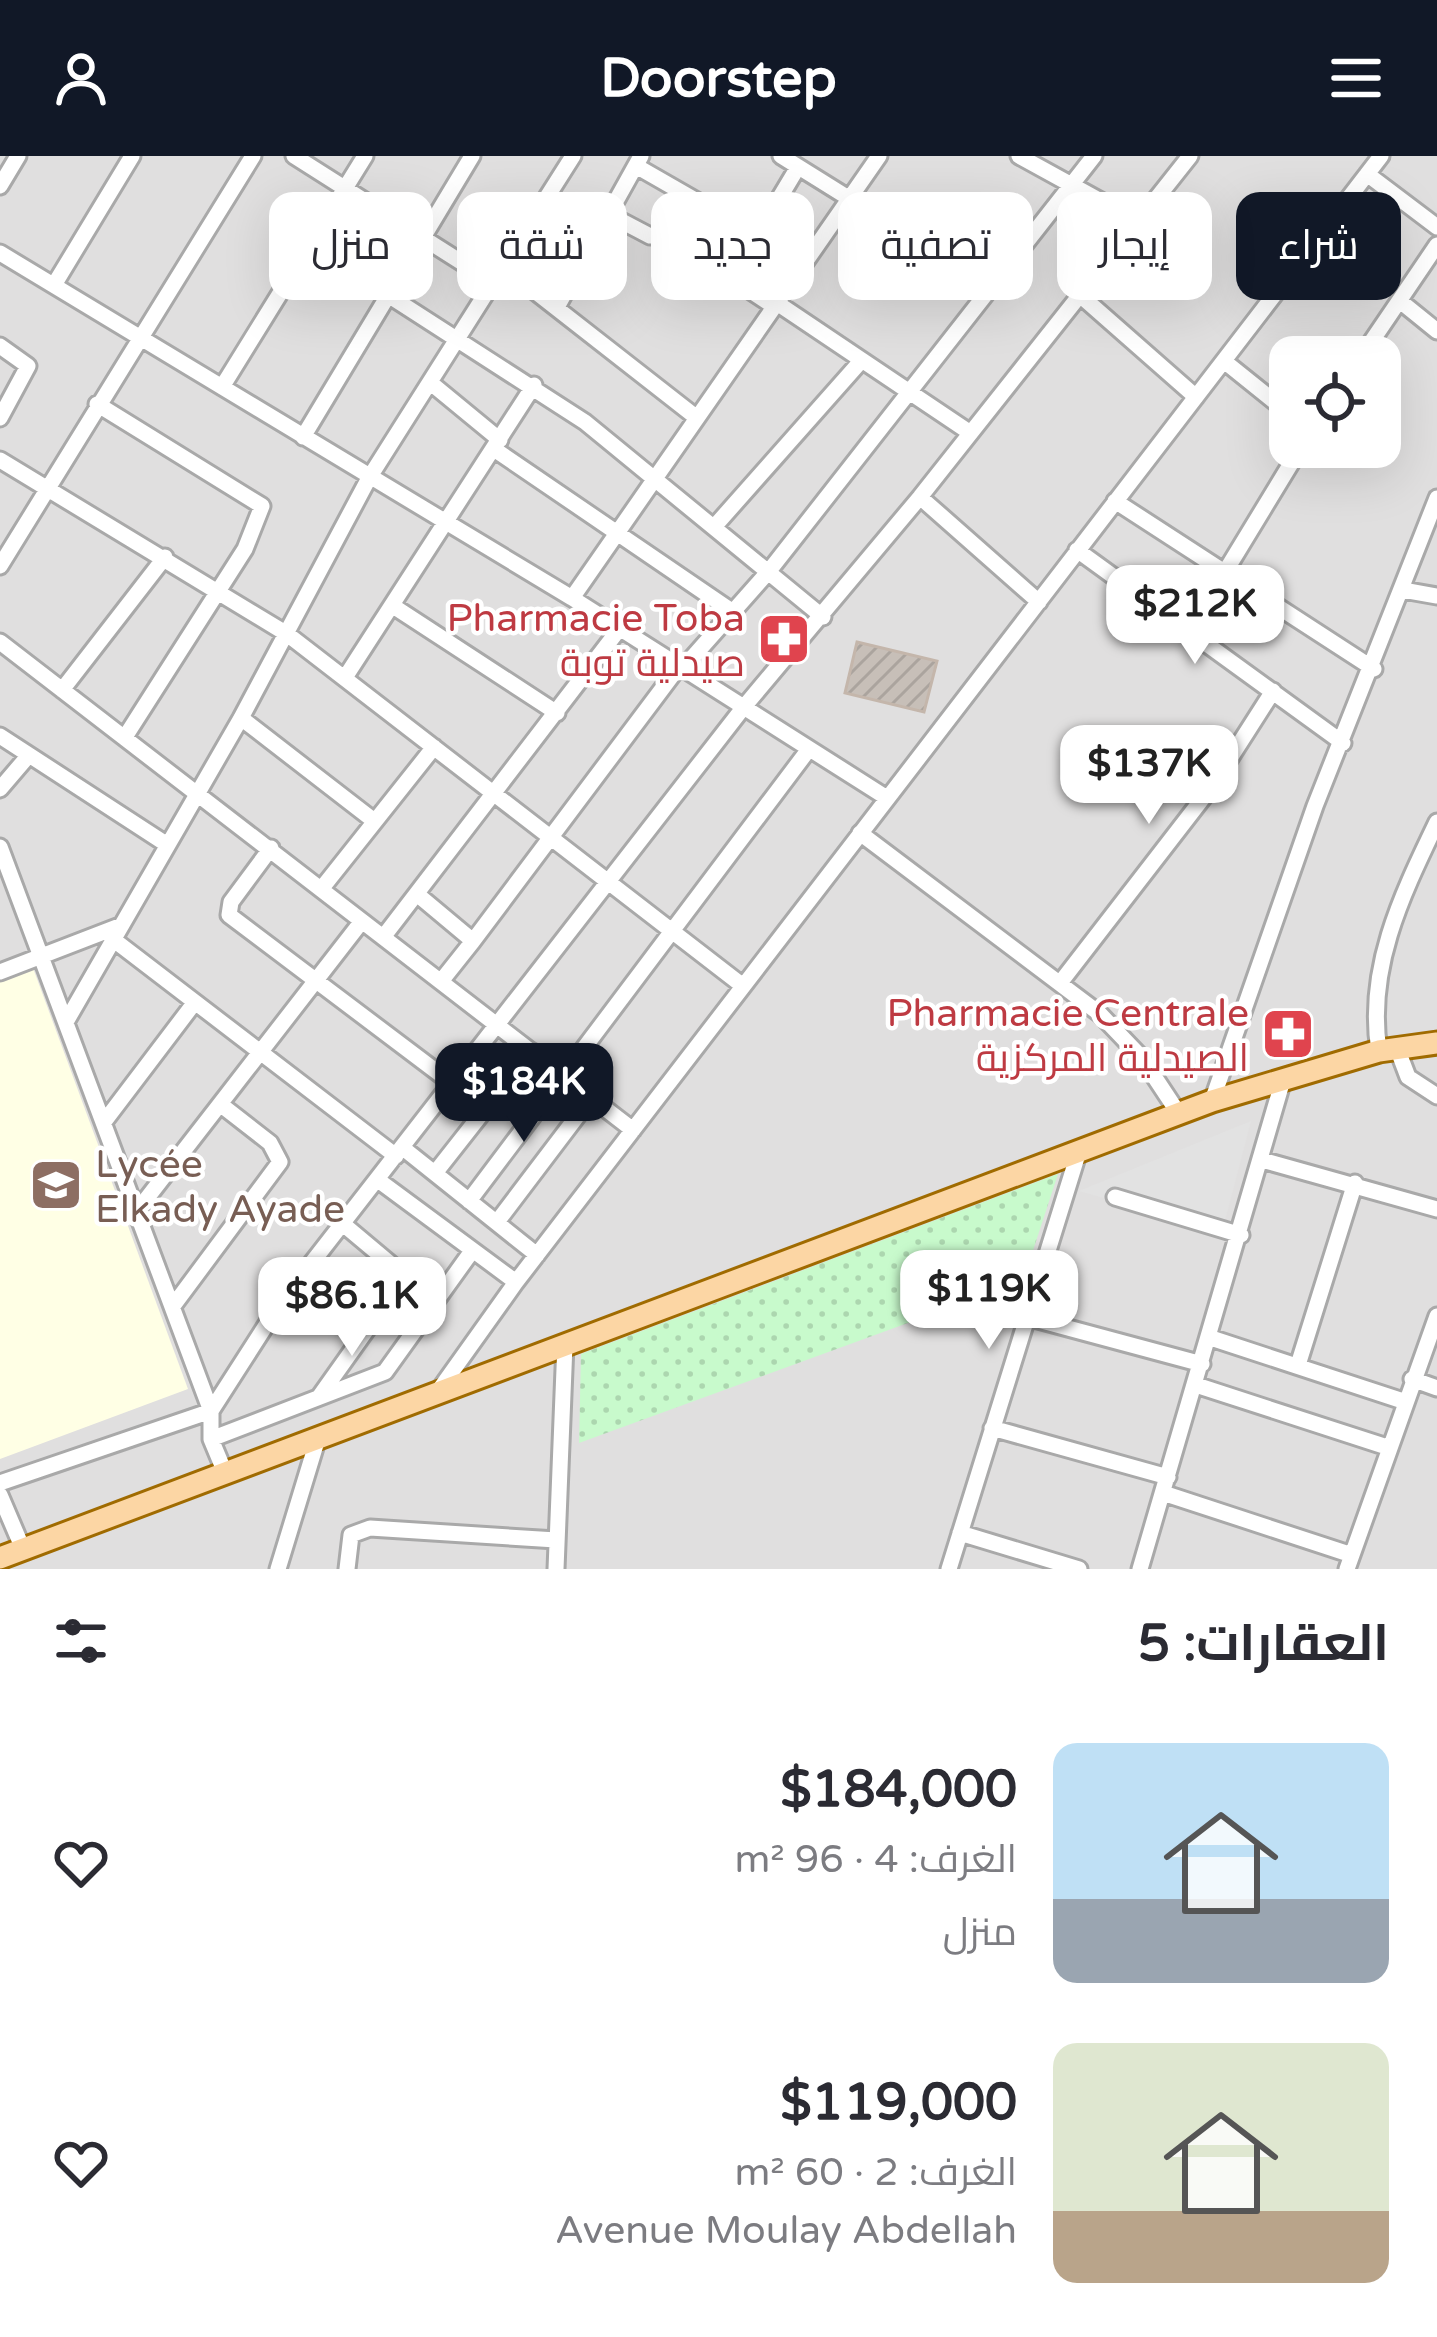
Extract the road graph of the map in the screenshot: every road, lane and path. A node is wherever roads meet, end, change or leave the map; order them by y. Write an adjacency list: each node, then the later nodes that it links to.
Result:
1 (18, 156): 18 (street)
2 (133, 156): 36 (street)
3 (253, 156): 49 (street)
4 (294, 156): 19 (street)
5 (365, 156): 19 (street)
6 (472, 156): 30 (street)
7 (573, 156): 21 (street)
8 (781, 156): 15 (street)
9 (879, 156): 26 (street)
10 (1019, 156): 17 (street)
11 (1094, 156): 17 (street)
12 (1190, 156): 28 (street)
13 (1381, 156): 16 (street)
14 (639, 161): 22 (street); 23 (street)
15 (799, 167): 24 (street); 25 (street)
16 (1367, 174): 32 (street); 54 (street)
17 (1075, 185): 27 (street); 58 (street)
18 (0, 186)
19 (346, 188): 20 (street); 57 (street)
20 (352, 192)
21 (551, 192)
22 (622, 192)
23 (688, 192)
24 (784, 192)
25 (839, 192)
26 (855, 192)
27 (1087, 192)
28 (1162, 192)
29 (838, 216): 46 (street)
30 (433, 221)
31 (627, 224): 33 (street)
32 (1437, 227)
33 (650, 236)
34 (1437, 245): 45 (street)
35 (0, 253): 36 (street)
36 (54, 285): 49 (street)
37 (385, 300): 65 (street)
38 (397, 300): 51 (street)
39 (484, 300): 51 (street)
40 (548, 300): 47 (street)
41 (561, 300): 47 (street)
42 (769, 300): 46 (street)
43 (1076, 300): 64 (street)
44 (1086, 300): 59 (street)
45 (1400, 301): 48 (street); 50 (street)
46 (776, 304): 53 (street); 63 (street)
47 (557, 307): 63 (street)
48 (1437, 331)
49 (138, 335): 57 (street); 61 (street)
50 (1376, 336)
51 (462, 338): 55 (street); 56 (street)
52 (0, 346): 62 (street)
53 (861, 361): 58 (street); 76 (street)
54 (1224, 362): 59 (street); 60 (street)
55 (431, 384): 66 (street); 69 (street)
56 (535, 385): 66 (street); 70 (street)
57 (222, 387): 65 (street)
58 (909, 393): 64 (street); 82 (street)
59 (1196, 397): 74 (street)
60 (1269, 397)
61 (98, 404): 71 (street); 84 (street)
62 (0, 418)
63 (698, 418): 70 (street)
64 (969, 432): 72 (street)
65 (303, 437): 69 (street)
66 (496, 445): 75 (street); 78 (street)
67 (0, 460): 71 (street)
68 (1288, 468): 83 (street)
69 (369, 478): 75 (street); 93 (street)
70 (652, 478): 76 (street); 78 (street)
71 (48, 487): 80 (street); 81 (street)
72 (920, 497): 88 (street); 91 (street)
73 (1437, 498): 77 (street)
74 (1115, 501): 79 (street); 83 (street)
75 (446, 523): 87 (street); 89 (street)
76 (714, 526): 82 (street)
77 (1431, 532): 85 (street)
78 (614, 534): 87 (street); 90 (street)
79 (1077, 550): 88 (street); 99 (street)
80 (165, 557): 84 (street); 98 (street)
81 (0, 566)
82 (769, 571): 90 (street); 91 (street)
83 (1225, 572): 96 (street)
84 (219, 589): 93 (street); 104 (street)
85 (1403, 590): 86 (street); 96 (street)
86 (1437, 596)
87 (572, 598): 92 (street)
88 (1039, 602): 112 (street)
89 (393, 606): 97 (street); 101 (street)
90 (733, 612): 95 (street)
91 (823, 617): 100 (street)
92 (620, 628): 95 (street); 101 (street)
93 (287, 634): 97 (street); 102 (street)
94 (0, 643): 98 (street)
95 (682, 666): 100 (street); 116 (street)
96 (1374, 669): 105 (street)
97 (346, 676): 106 (street)
98 (62, 690): 104 (street)
99 (1273, 691): 105 (street); 133 (street)
100 (743, 709): 107 (street); 121 (street)
101 (557, 713): 111 (street)
102 (242, 718): 110 (street); 113 (street)
103 (0, 736): 108 (street)
104 (125, 737): 110 (street)
105 (1343, 743): 147 (street)
106 (434, 746): 111 (street); 113 (street)
107 (809, 749): 112 (street); 126 (street)
108 (29, 755): 109 (street); 117 (street)
109 (0, 789)
110 (199, 792): 117 (street); 119 (street)
111 (495, 794): 116 (street); 123 (street)
112 (887, 798): 115 (street)
113 (374, 820): 122 (street)
114 (1437, 822): 139 (street)
115 (860, 833): 133 (street); 134 (street)
116 (549, 837): 121 (street); 128 (street)
117 (166, 844): 125 (street)
118 (0, 847): 120 (street)
119 (271, 848): 122 (street); 132 (street)
120 (7, 884): 129 (street)
121 (608, 884): 126 (street); 137 (street)
122 (322, 888): 124 (street)
123 (418, 895): 127 (street); 128 (street)
124 (362, 921): 127 (street); 132 (street)
125 (118, 932): 129 (street); 135 (street); 136 (street)
126 (670, 932): 134 (street); 142 (street)
127 (384, 936): 131 (street)
128 (473, 941): 131 (street)
129 (41, 957): 130 (street); 136 (street)
130 (0, 972)
131 (442, 980): 137 (street)
132 (314, 983): 141 (street); 144 (street)
133 (1060, 983): 149 (street)
134 (743, 986): 151 (street)
135 (195, 1002): 141 (street); 150 (street)
136 (66, 1022): 150 (street)
137 (499, 1026): 140 (street); 144 (street)
138 (1437, 1042): 139 (main road)
139 (1388, 1049): 143 (main road); 145 (street)
140 (531, 1051): 142 (street); 155 (street)
141 (261, 1053): 148 (street); 153 (street)
142 (562, 1076): 146 (street); 159 (street)
143 (1283, 1080): 147 (main road); 154 (street)
144 (452, 1084): 153 (street)
145 (1437, 1096)
146 (591, 1098): 151 (street); 162 (street)
147 (1212, 1101): 149 (main road)
148 (220, 1104): 161 (street); 168 (street)
149 (1180, 1114): 152 (main road)
150 (104, 1122): 161 (street)
151 (633, 1130): 166 (street)
152 (1079, 1151): 170 (street); 173 (main road)
153 (399, 1152): 155 (street); 156 (street)
154 (1262, 1160): 157 (street); 164 (street)
155 (435, 1174): 159 (street)
156 (378, 1180): 163 (street); 165 (street)
157 (1355, 1183): 160 (street); 175 (street)
158 (1115, 1197): 164 (street)
159 (469, 1201): 162 (street)
160 (1437, 1209)
161 (137, 1211): 168 (street)
162 (496, 1222): 166 (street)
163 (343, 1224): 180 (street); 182 (street)
164 (1241, 1235): 172 (street)
165 (472, 1251): 167 (street); 180 (street)
166 (537, 1255): 167 (street)
167 (516, 1282): 179 (street)
168 (173, 1306): 182 (street)
169 (1437, 1316): 171 (street)
170 (1027, 1317): 174 (street); 183 (street)
171 (1434, 1336): 176 (street)
172 (1210, 1338): 174 (street); 175 (street)
173 (565, 1344): 179 (main road); 192 (street)
174 (1202, 1364): 177 (street)
175 (1298, 1365): 181 (street)
176 (1412, 1379): 178 (street); 181 (street)
177 (1196, 1385): 186 (street); 189 (street)
178 (1437, 1388)
179 (439, 1390): 184 (main road)
180 (317, 1400): 185 (street)
181 (1403, 1401): 186 (street)
182 (212, 1411): 185 (street); 188 (street)
183 (992, 1427): 189 (street); 191 (street)
184 (318, 1438): 187 (main road); 196 (street)
185 (211, 1439): 187 (street)
186 (1387, 1447): 195 (street)
187 (226, 1475): 193 (main road)
188 (0, 1483)
189 (1166, 1485): 195 (street); 201 (street)
190 (0, 1498): 193 (street)
191 (960, 1533): 199 (street); 200 (street)
192 (556, 1540): 197 (street); 198 (street)
193 (23, 1549): 194 (main road)
194 (0, 1558)
195 (1350, 1562)
196 (278, 1569)
197 (347, 1569)
198 (556, 1569)
199 (949, 1569)
200 (1079, 1569)
201 (1140, 1569)

